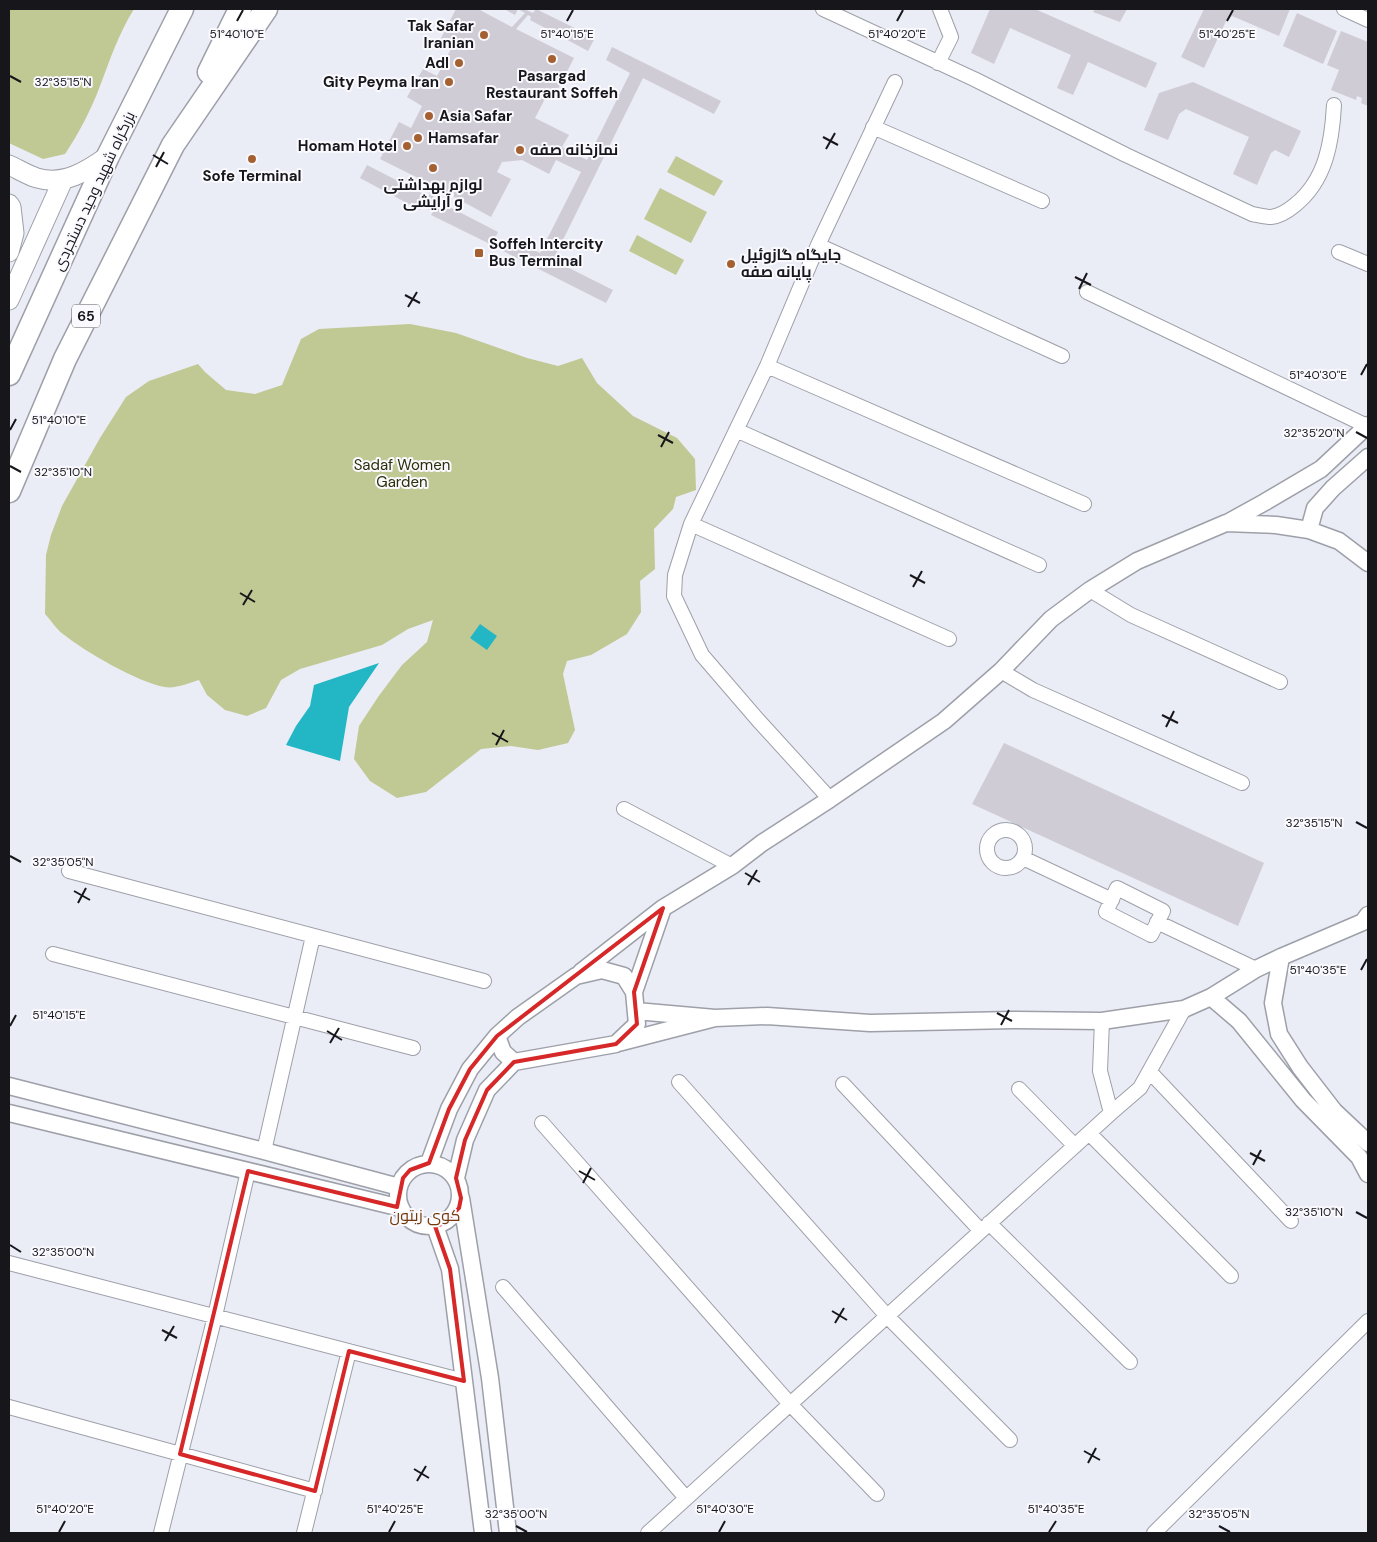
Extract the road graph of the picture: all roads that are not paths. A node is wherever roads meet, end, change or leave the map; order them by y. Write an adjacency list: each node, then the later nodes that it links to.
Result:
1 (182, 9): 14 (highway, بزرگراه شهید وحید دستجردی)
2 (198, 9): 14 (highway)
3 (240, 9): 13 (highway)
4 (266, 9): 13 (highway, 65)
5 (823, 9): 9 (street)
6 (940, 9): 9 (street)
7 (1344, 9): 8 (street)
8 (1368, 20)
9 (938, 63): 11 (street)
10 (895, 82): 12 (street)
11 (1334, 104)
12 (873, 127): 17 (street); 19 (street)
13 (173, 145): 31 (highway, 65)
14 (108, 156): 16 (main road); 27 (highway, بزرگراه شهید وحید دستجردی)
15 (9, 165): 16 (main road)
16 (63, 180): 24 (main road)
17 (1042, 201)
18 (9, 204): 20 (main road)
19 (818, 245): 25 (street); 26 (street)
20 (9, 252)
21 (1339, 252): 22 (street)
22 (1368, 264)
23 (1086, 292): 28 (street)
24 (9, 300)
25 (1062, 356)
26 (767, 366): 29 (street); 32 (street)
27 (9, 374)
28 (1368, 426): 33 (street)
29 (736, 430): 34 (street); 37 (street)
30 (1368, 457): 35 (street)
31 (9, 492)
32 (1084, 504)
33 (1226, 523): 35 (street); 38 (street)
34 (691, 524): 39 (street); 43 (street)
35 (1309, 530): 36 (street)
36 (1368, 563)
37 (1039, 565)
38 (1090, 590): 40 (street); 41 (street)
39 (949, 639)
40 (1001, 672): 42 (street); 43 (street)
41 (1280, 682)
42 (1242, 783)
43 (830, 800): 46 (street)
44 (624, 809): 46 (street)
45 (1023, 858): 48 (street)
46 (732, 866): 49 (street)
47 (68, 871): 52 (street)
48 (1112, 900): 51 (street); 51 (street)
49 (663, 908): 56 (street); 58 (street)
50 (1366, 919): 54 (street)
51 (1157, 922): 55 (street)
52 (313, 936): 57 (street); 62 (street)
53 (53, 954): 62 (street)
54 (1282, 957): 55 (street); 78 (street)
55 (1256, 969): 59 (street)
56 (576, 976): 58 (street); 65 (street)
57 (484, 981)
58 (634, 992): 61 (street)
59 (1211, 997): 60 (street); 83 (street)
60 (1184, 1009): 64 (street); 69 (street)
61 (636, 1011): 63 (street); 66 (street)
62 (294, 1018): 67 (street); 80 (street)
63 (715, 1018): 64 (street); 66 (street)
64 (1102, 1021): 75 (street)
65 (497, 1036): 68 (street); 81 (street)
66 (616, 1044): 68 (street)
67 (413, 1048)
68 (514, 1062): 84 (street)
69 (1150, 1072): 75 (street); 88 (street)
70 (679, 1082): 95 (street)
71 (842, 1084): 90 (street)
72 (9, 1086): 80 (street)
73 (1019, 1089): 79 (street)
74 (9, 1112): 82 (street)
75 (1111, 1113): 77 (street)
76 (542, 1123): 100 (street)
77 (1089, 1133): 79 (street); 92 (street)
78 (1368, 1143)
79 (1074, 1146): 90 (street)
80 (264, 1151): 85 (street)
81 (430, 1164): 84 (street); 85 (street)
82 (248, 1171): 87 (street); 94 (street)
83 (1368, 1174)
84 (456, 1178): 86 (street)
85 (399, 1187): 87 (street)
86 (461, 1198): 89 (street); 110 (street)
87 (401, 1208): 89 (street)
88 (1291, 1221)
89 (435, 1226): 99 (street)
90 (985, 1227): 95 (street); 98 (street)
91 (9, 1263): 94 (street)
92 (1231, 1276)
93 (503, 1288): 106 (street)
94 (215, 1316): 97 (street); 103 (street)
95 (887, 1316): 100 (street); 102 (street)
96 (1368, 1321): 112 (street)
97 (349, 1351): 99 (street); 104 (street)
98 (1130, 1362)
99 (464, 1381): 109 (street)
100 (790, 1404): 105 (street); 106 (street)
101 (9, 1407): 103 (street)
102 (1010, 1440)
103 (180, 1454): 104 (street); 107 (street)
104 (315, 1491): 108 (street)
105 (877, 1494)
106 (686, 1498): 111 (street)
107 (161, 1533)
108 (304, 1533)
109 (483, 1533)
110 (508, 1533)
111 (648, 1533)
112 (1154, 1533)

